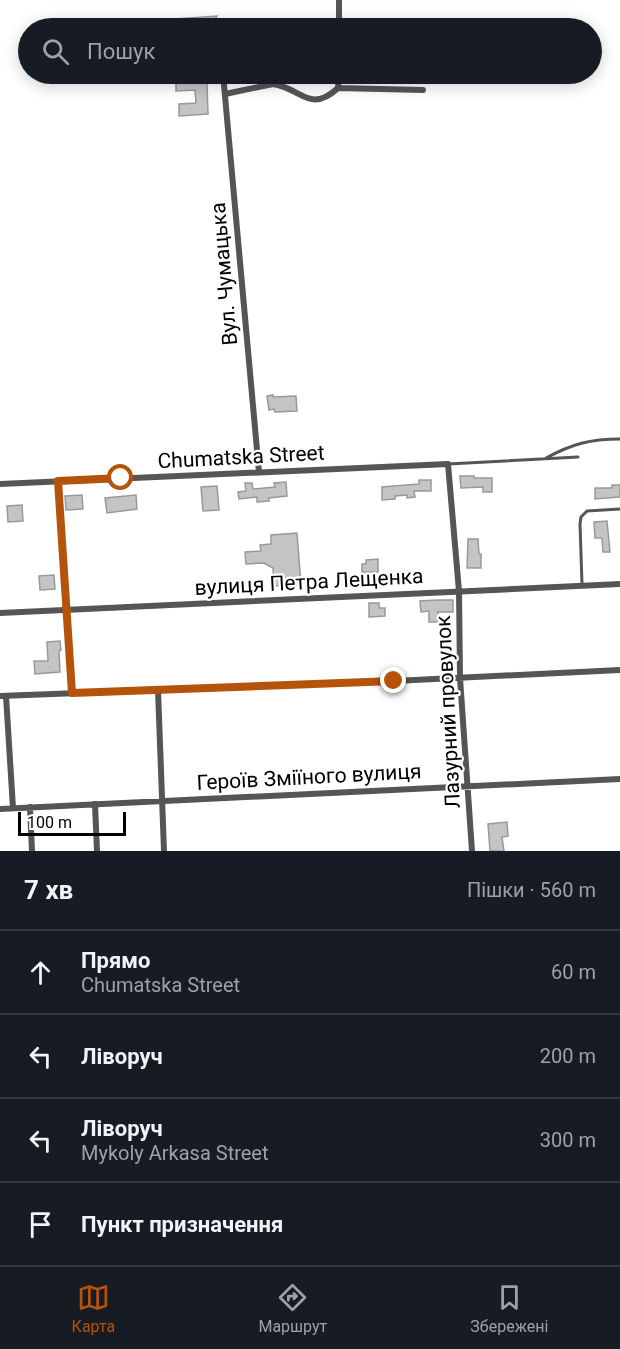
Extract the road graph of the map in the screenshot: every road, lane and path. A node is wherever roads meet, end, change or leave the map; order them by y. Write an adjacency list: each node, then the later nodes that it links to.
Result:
1 (339, 0): 2 (street)
2 (339, 18)
3 (224, 84): 7 (street, Вул. Чумацька)
4 (338, 84): 5 (street)
5 (338, 88): 6 (street); 7 (street)
6 (423, 90)
7 (225, 94): 12 (street, Вул. Чумацька)
8 (620, 439): 10 (lane)
9 (578, 457): 10 (lane)
10 (544, 459): 11 (lane)
11 (448, 464): 12 (street, Chumatska Street); 18 (street, Лазурний провулок)
12 (259, 472): 13 (street, Chumatska Street)
13 (58, 481): 14 (street, Chumatska Street); 19 (lane)
14 (0, 484)
15 (620, 509): 17 (lane)
16 (620, 584): 17 (street, вулиця Петра Лещенка)
17 (582, 586): 18 (street, вулиця Петра Лещенка)
18 (459, 591): 19 (street, вулиця Петра Лещенка); 22 (street, Лазурний провулок)
19 (66, 610): 20 (street, вулиця Петра Лещенка); 24 (lane)
20 (0, 613)
21 (620, 670): 22 (street)
22 (459, 678): 23 (street); 27 (street, Лазурний провулок)
23 (158, 690): 24 (street); 28 (street)
24 (72, 693): 25 (street)
25 (3, 696): 31 (street)
26 (620, 779): 27 (street, Героїв Зміїного вулиця)
27 (466, 786): 28 (street, Героїв Зміїного вулиця); 36 (street, Лазурний провулок)
28 (162, 801): 29 (street, Героїв Зміїного вулиця); 35 (street)
29 (95, 804): 30 (street, Героїв Зміїного вулиця); 34 (street)
30 (30, 807): 31 (street, Героїв Зміїного вулиця); 33 (street)
31 (13, 808): 32 (street, Героїв Зміїного вулиця)
32 (0, 809)
33 (32, 851)
34 (98, 851)
35 (164, 851)
36 (472, 851)

